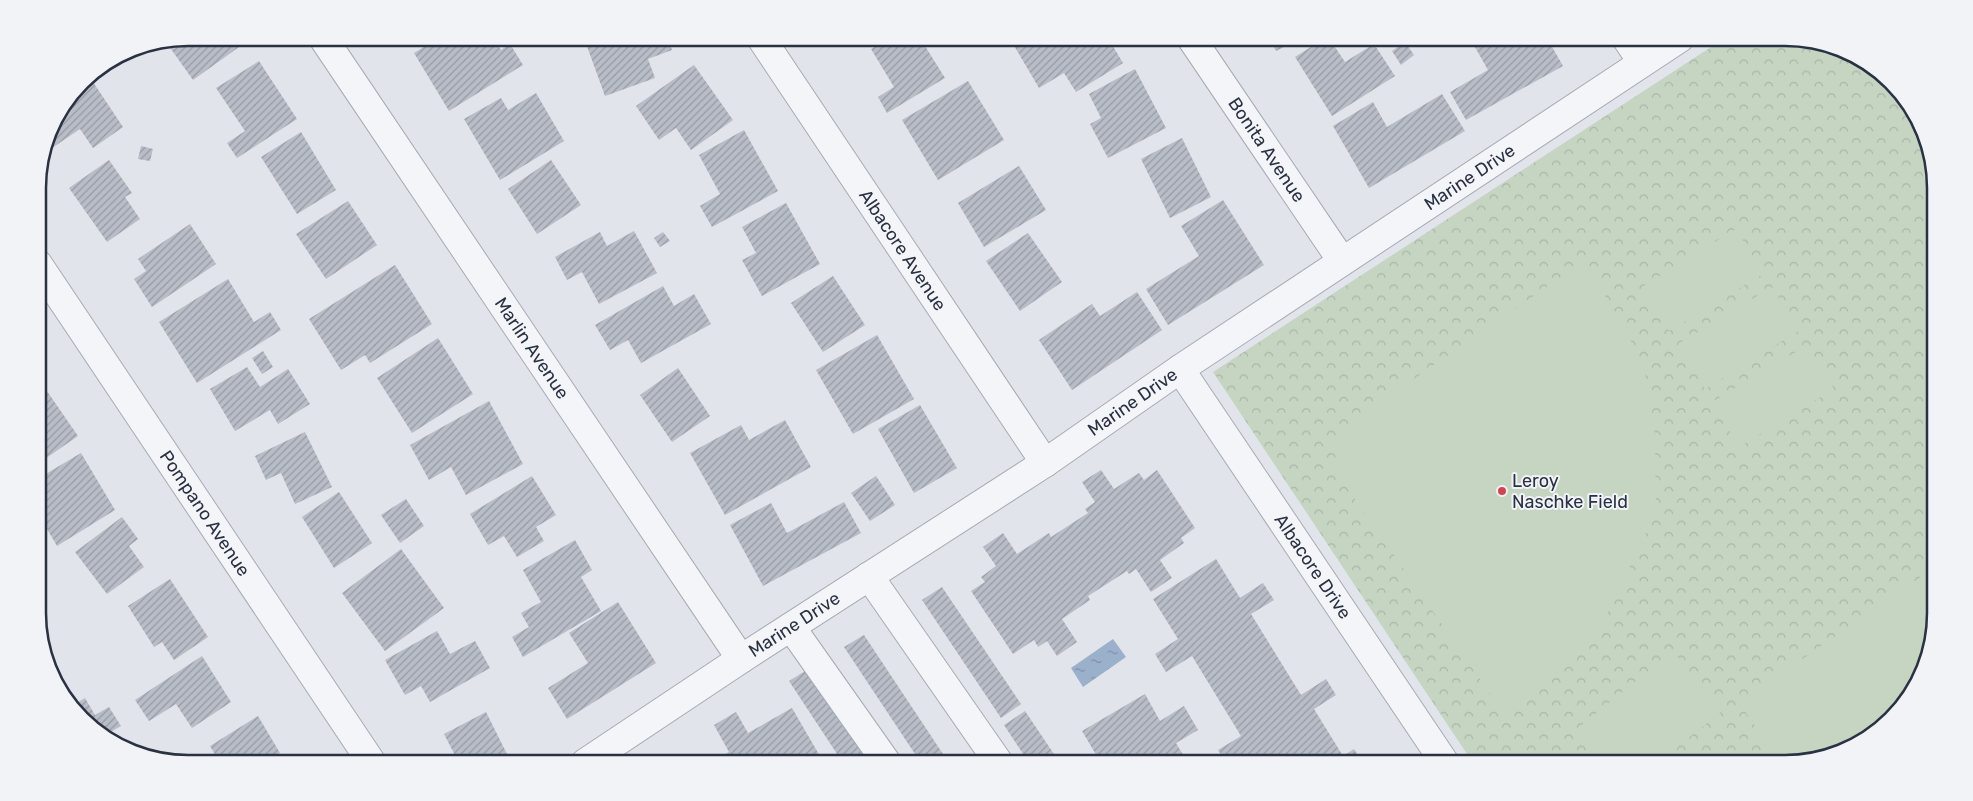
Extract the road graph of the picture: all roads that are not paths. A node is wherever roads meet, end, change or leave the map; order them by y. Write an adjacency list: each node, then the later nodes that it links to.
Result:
1 (328, 46): 13 (street, Marlin Avenue)
2 (766, 46): 10 (street, Albacore Avenue)
3 (1196, 46): 7 (street, Bonita Avenue)
4 (1631, 46): 6 (street)
5 (1667, 46): 6 (street, Marine Drive)
6 (1642, 62): 7 (street, Marine Drive)
7 (1342, 261): 9 (street, Marine Drive)
8 (47, 277): 16 (street, Pompano Avenue)
9 (1180, 369): 10 (street, Marine Drive); 15 (street, Albacore Drive)
10 (1045, 463): 11 (street, Marine Drive)
11 (869, 576): 12 (street, Marine Drive); 14 (street)
12 (791, 627): 13 (street, Marine Drive); 18 (street)
13 (741, 659): 17 (street, Marine Drive)
14 (993, 754)
15 (1439, 754)
16 (366, 755)
17 (596, 755)
18 (881, 755)

